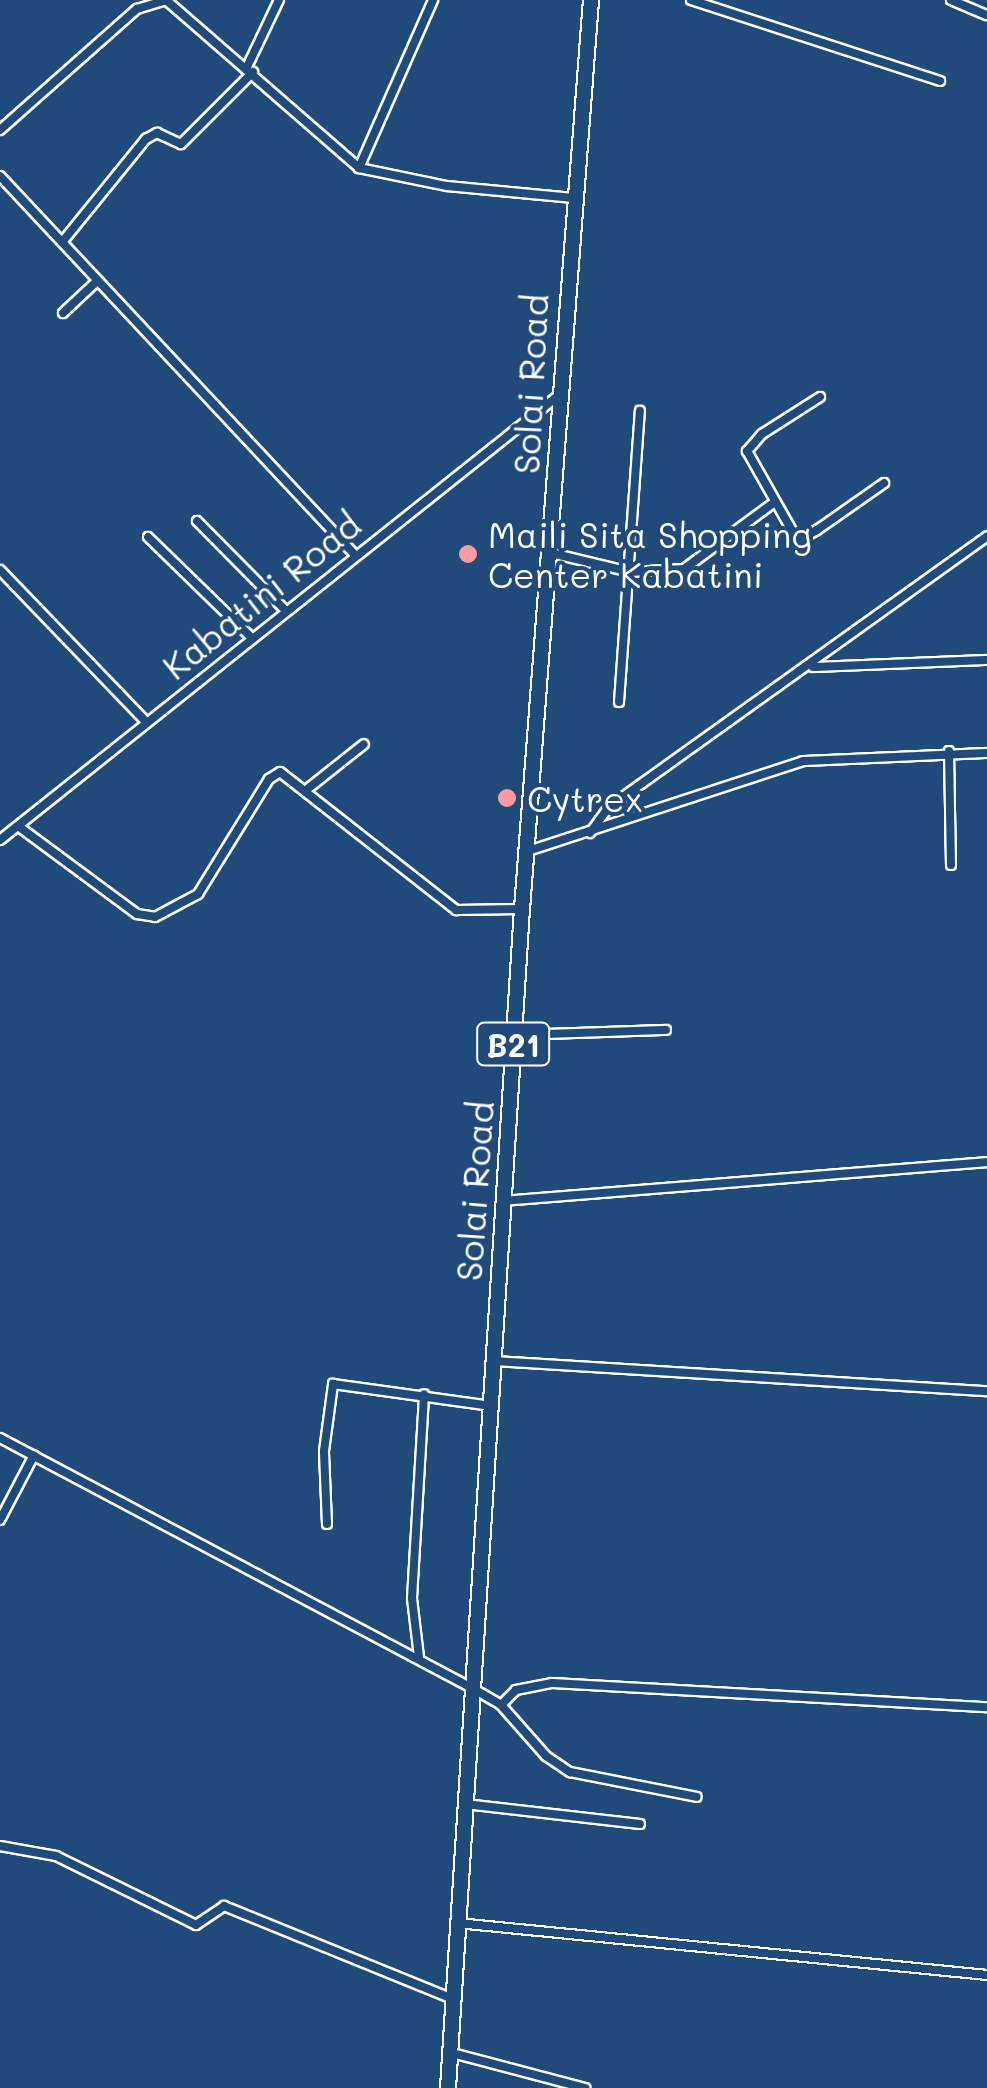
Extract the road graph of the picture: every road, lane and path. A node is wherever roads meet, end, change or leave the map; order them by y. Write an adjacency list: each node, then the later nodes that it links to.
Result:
1 (280, 0): 7 (street)
2 (433, 0): 10 (street)
3 (591, 0): 12 (highway, Solai Road / B21)
4 (691, 0): 8 (street)
5 (952, 0): 6 (street)
6 (987, 16)
7 (250, 69): 9 (street); 10 (street); 13 (street)
8 (940, 82)
9 (0, 130)
10 (359, 168): 12 (street)
11 (0, 176): 13 (street)
12 (573, 198): 16 (highway, Solai Road / B21)
13 (63, 241): 14 (street)
14 (96, 282): 15 (street); 25 (street)
15 (63, 313)
16 (559, 395): 24 (highway, Solai Road / B21); 25 (street, Kabatini Road)
17 (820, 398): 20 (street)
18 (640, 411): 27 (street)
19 (884, 483): 20 (street)
20 (772, 504): 27 (street)
21 (197, 521): 28 (street)
22 (987, 536): 31 (street)
23 (148, 537): 29 (street)
24 (550, 553): 27 (street); 41 (highway, Solai Road / B21)
25 (355, 555): 28 (street, Kabatini Road)
26 (0, 570): 33 (street)
27 (630, 572): 32 (street)
28 (286, 611): 29 (street, Kabatini Road)
29 (252, 638): 33 (street, Kabatini Road)
30 (987, 660): 31 (street)
31 (808, 668): 39 (street)
32 (619, 702)
33 (147, 723): 38 (street, Kabatini Road)
34 (364, 744): 37 (street)
35 (948, 752): 36 (street); 39 (street); 42 (street)
36 (987, 754)
37 (306, 790): 38 (street); 43 (street)
38 (18, 826): 40 (street, Kabatini Road)
39 (590, 833): 41 (street)
40 (0, 840)
41 (528, 851): 43 (highway, Solai Road / B21)
42 (951, 865)
43 (522, 909): 45 (highway, Solai Road / B21)
44 (666, 1030): 45 (street)
45 (514, 1035): 47 (highway, Solai Road / B21)
46 (987, 1162): 47 (street)
47 (503, 1201): 48 (highway, Solai Road / B21)
48 (494, 1361): 49 (street); 51 (highway, Solai Road / B21)
49 (987, 1392)
50 (424, 1394): 51 (street); 55 (street); 56 (street)
51 (491, 1406): 57 (highway, Solai Road / B21)
52 (0, 1438): 53 (street)
53 (34, 1455): 54 (street); 56 (street)
54 (0, 1520)
55 (327, 1524)
56 (419, 1657): 57 (street)
57 (472, 1688): 58 (street); 61 (highway, Solai Road / B21)
58 (501, 1705): 59 (street); 60 (street)
59 (987, 1707)
60 (697, 1797)
61 (464, 1804): 62 (street); 64 (highway, Solai Road / B21)
62 (640, 1824)
63 (0, 1846): 66 (street)
64 (457, 1924): 65 (street); 66 (highway, Solai Road / B21)
65 (987, 1974)
66 (451, 1998): 67 (highway, Solai Road / B21)
67 (448, 2052): 68 (highway, Solai Road / B21); 69 (street)
68 (448, 2088)
69 (585, 2088)

